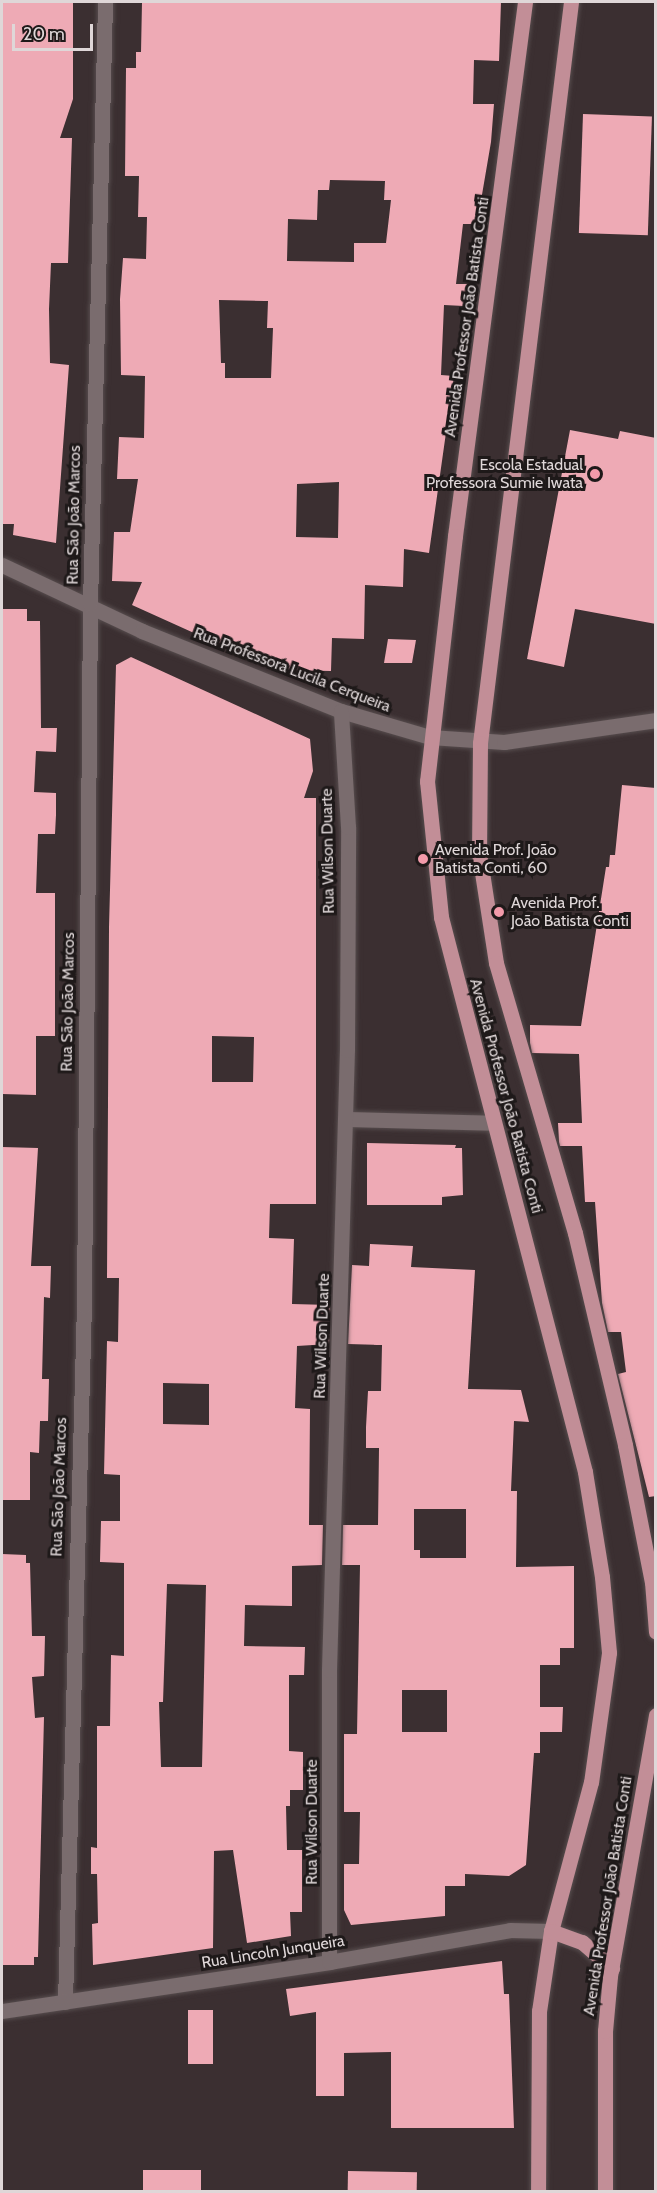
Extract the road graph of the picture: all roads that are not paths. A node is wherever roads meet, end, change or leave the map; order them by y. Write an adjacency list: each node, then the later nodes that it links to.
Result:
1 (105, 2): 5 (street, Rua São João Marcos)
2 (525, 2): 8 (main road, Avenida Professor João Batista Conti)
3 (571, 2): 9 (main road, Avenida Professor João Batista Conti)
4 (2, 566): 5 (street, Rua Professora Lucila Cerqueira)
5 (90, 604): 6 (street, Rua Professora Lucila Cerqueira); 17 (street, Rua São João Marcos)
6 (341, 711): 8 (street, Rua Professora Lucila Cerqueira); 10 (street, Rua Wilson Duarte)
7 (656, 720): 9 (street, Rua Professora Lucila Cerqueira)
8 (430, 737): 9 (street, Rua Professora Lucila Cerqueira); 11 (main road, Avenida Professor João Batista Conti)
9 (480, 743): 12 (main road, Avenida Professor João Batista Conti)
10 (345, 1119): 11 (street); 15 (street, Rua Wilson Duarte)
11 (494, 1123): 14 (main road, Avenida Professor João Batista Conti)
12 (656, 1632)
13 (656, 1715): 16 (main road, Avenida Professor João Batista Conti)
14 (550, 1931): 15 (street, Rua Lincoln Junqueira); 16 (main road); 19 (main road, Avenida Professor João Batista Conti)
15 (329, 1962): 17 (street, Rua Lincoln Junqueira)
16 (612, 1968): 20 (main road, Avenida Professor João Batista Conti)
17 (65, 2002): 18 (street, Rua Lincoln Junqueira)
18 (2, 2011)
19 (538, 2192)
20 (605, 2192)

